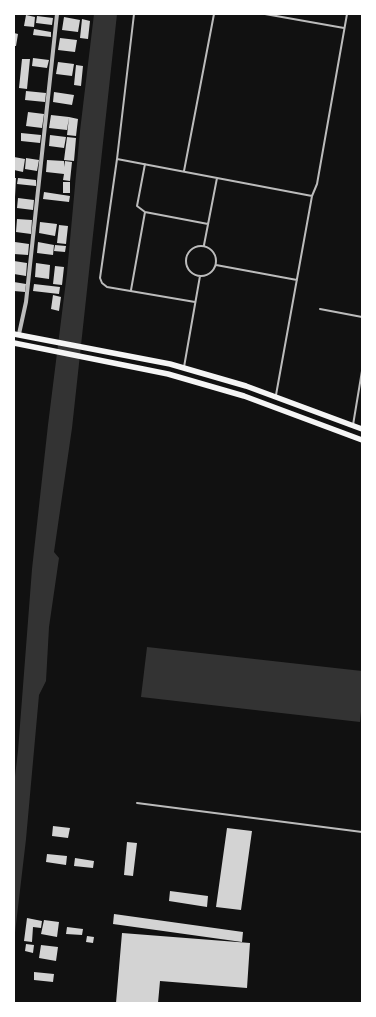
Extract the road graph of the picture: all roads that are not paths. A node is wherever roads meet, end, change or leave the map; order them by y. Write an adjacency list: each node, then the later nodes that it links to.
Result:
1 (57, 14): 22 (street)
2 (134, 14): 7 (lane)
3 (214, 14): 9 (lane)
4 (265, 14): 6 (lane)
5 (347, 14): 6 (lane)
6 (344, 28): 11 (lane)
7 (117, 159): 8 (lane); 18 (lane)
8 (145, 164): 9 (lane); 12 (lane)
9 (184, 172): 10 (lane)
10 (217, 178): 11 (lane); 13 (lane)
11 (312, 196): 17 (lane)
12 (145, 212): 13 (lane); 18 (lane)
13 (208, 224): 14 (lane)
14 (204, 246): 15 (lane); 16 (lane)
15 (216, 265): 16 (lane); 17 (lane)
16 (200, 276): 19 (lane)
17 (297, 280): 27 (lane)
18 (130, 291): 19 (lane)
19 (195, 302): 24 (lane)
20 (320, 308): 21 (lane)
21 (362, 317)
22 (16, 334): 24 (main road)
23 (14, 343): 26 (main road)
24 (184, 368): 26 (main road); 27 (main road)
25 (362, 371): 28 (lane)
26 (180, 378): 30 (main road)
27 (276, 397): 28 (main road)
28 (353, 425): 29 (main road)
29 (362, 429)
30 (362, 440)
31 (137, 803): 32 (lane)
32 (362, 832)

